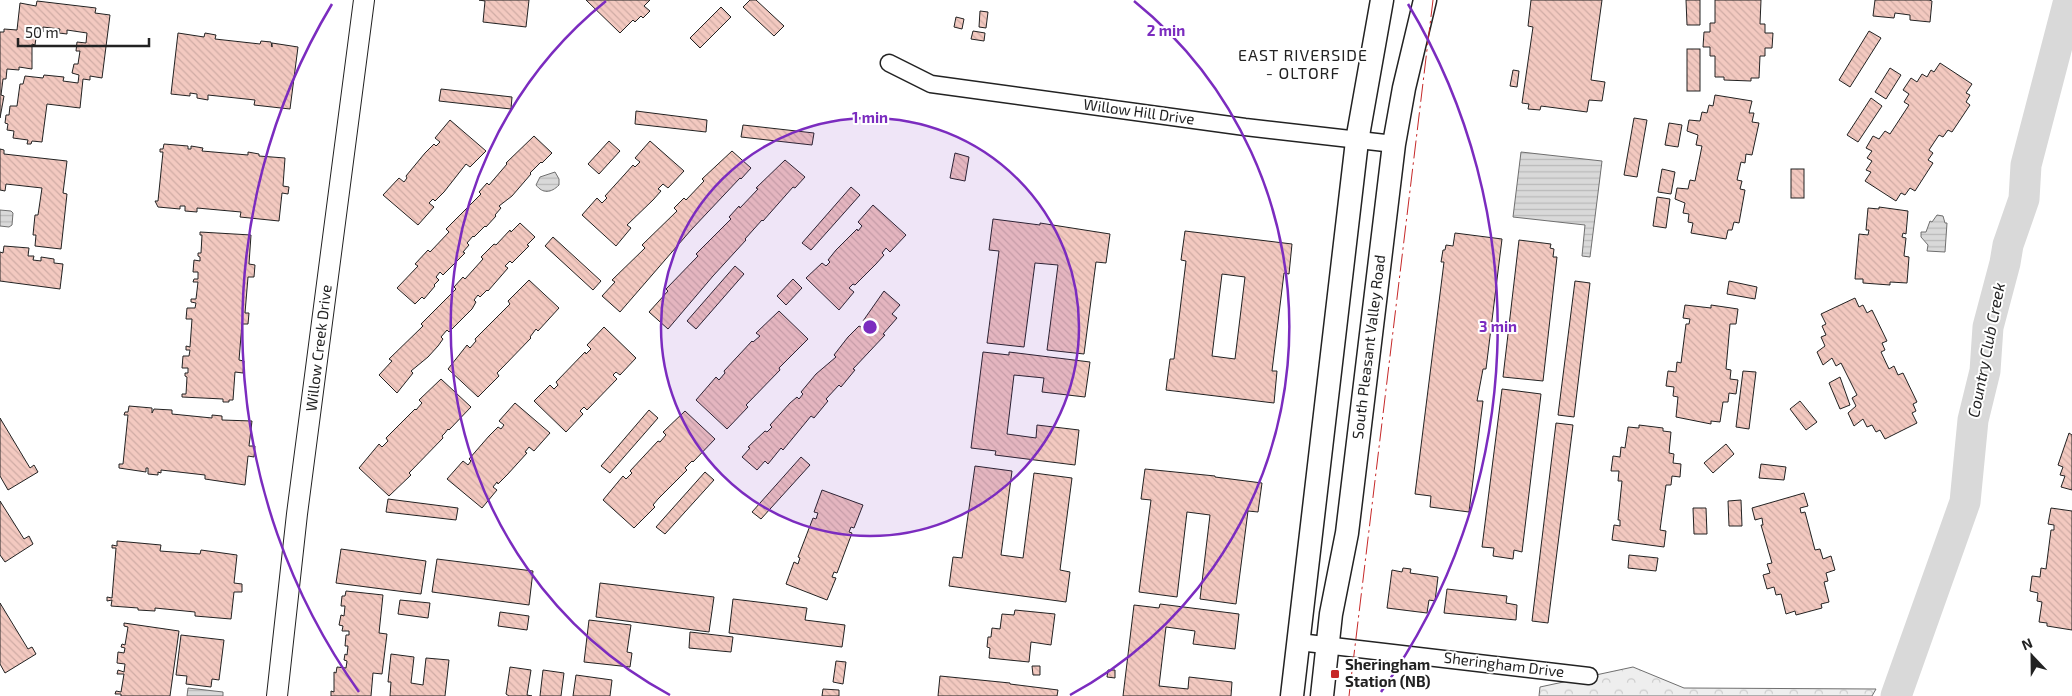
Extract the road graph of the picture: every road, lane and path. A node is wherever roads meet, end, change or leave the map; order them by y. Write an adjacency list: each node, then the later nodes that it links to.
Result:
1 (364, 0): 10 (street, Willow Creek Drive)
2 (1382, 0): 5 (main road)
3 (1425, 0): 6 (main road, South Pleasant Valley Road)
4 (889, 63): 5 (street, Willow Hill Drive)
5 (1357, 141): 6 (street, Willow Hill Drive); 7 (main road)
6 (1394, 144): 8 (main road, South Pleasant Valley Road)
7 (1299, 642): 8 (street, Sheringham Drive); 11 (main road)
8 (1328, 645): 9 (street, Sheringham Drive); 12 (main road, South Pleasant Valley Road)
9 (1589, 676)
10 (278, 696)
11 (1292, 696)
12 (1322, 696)

